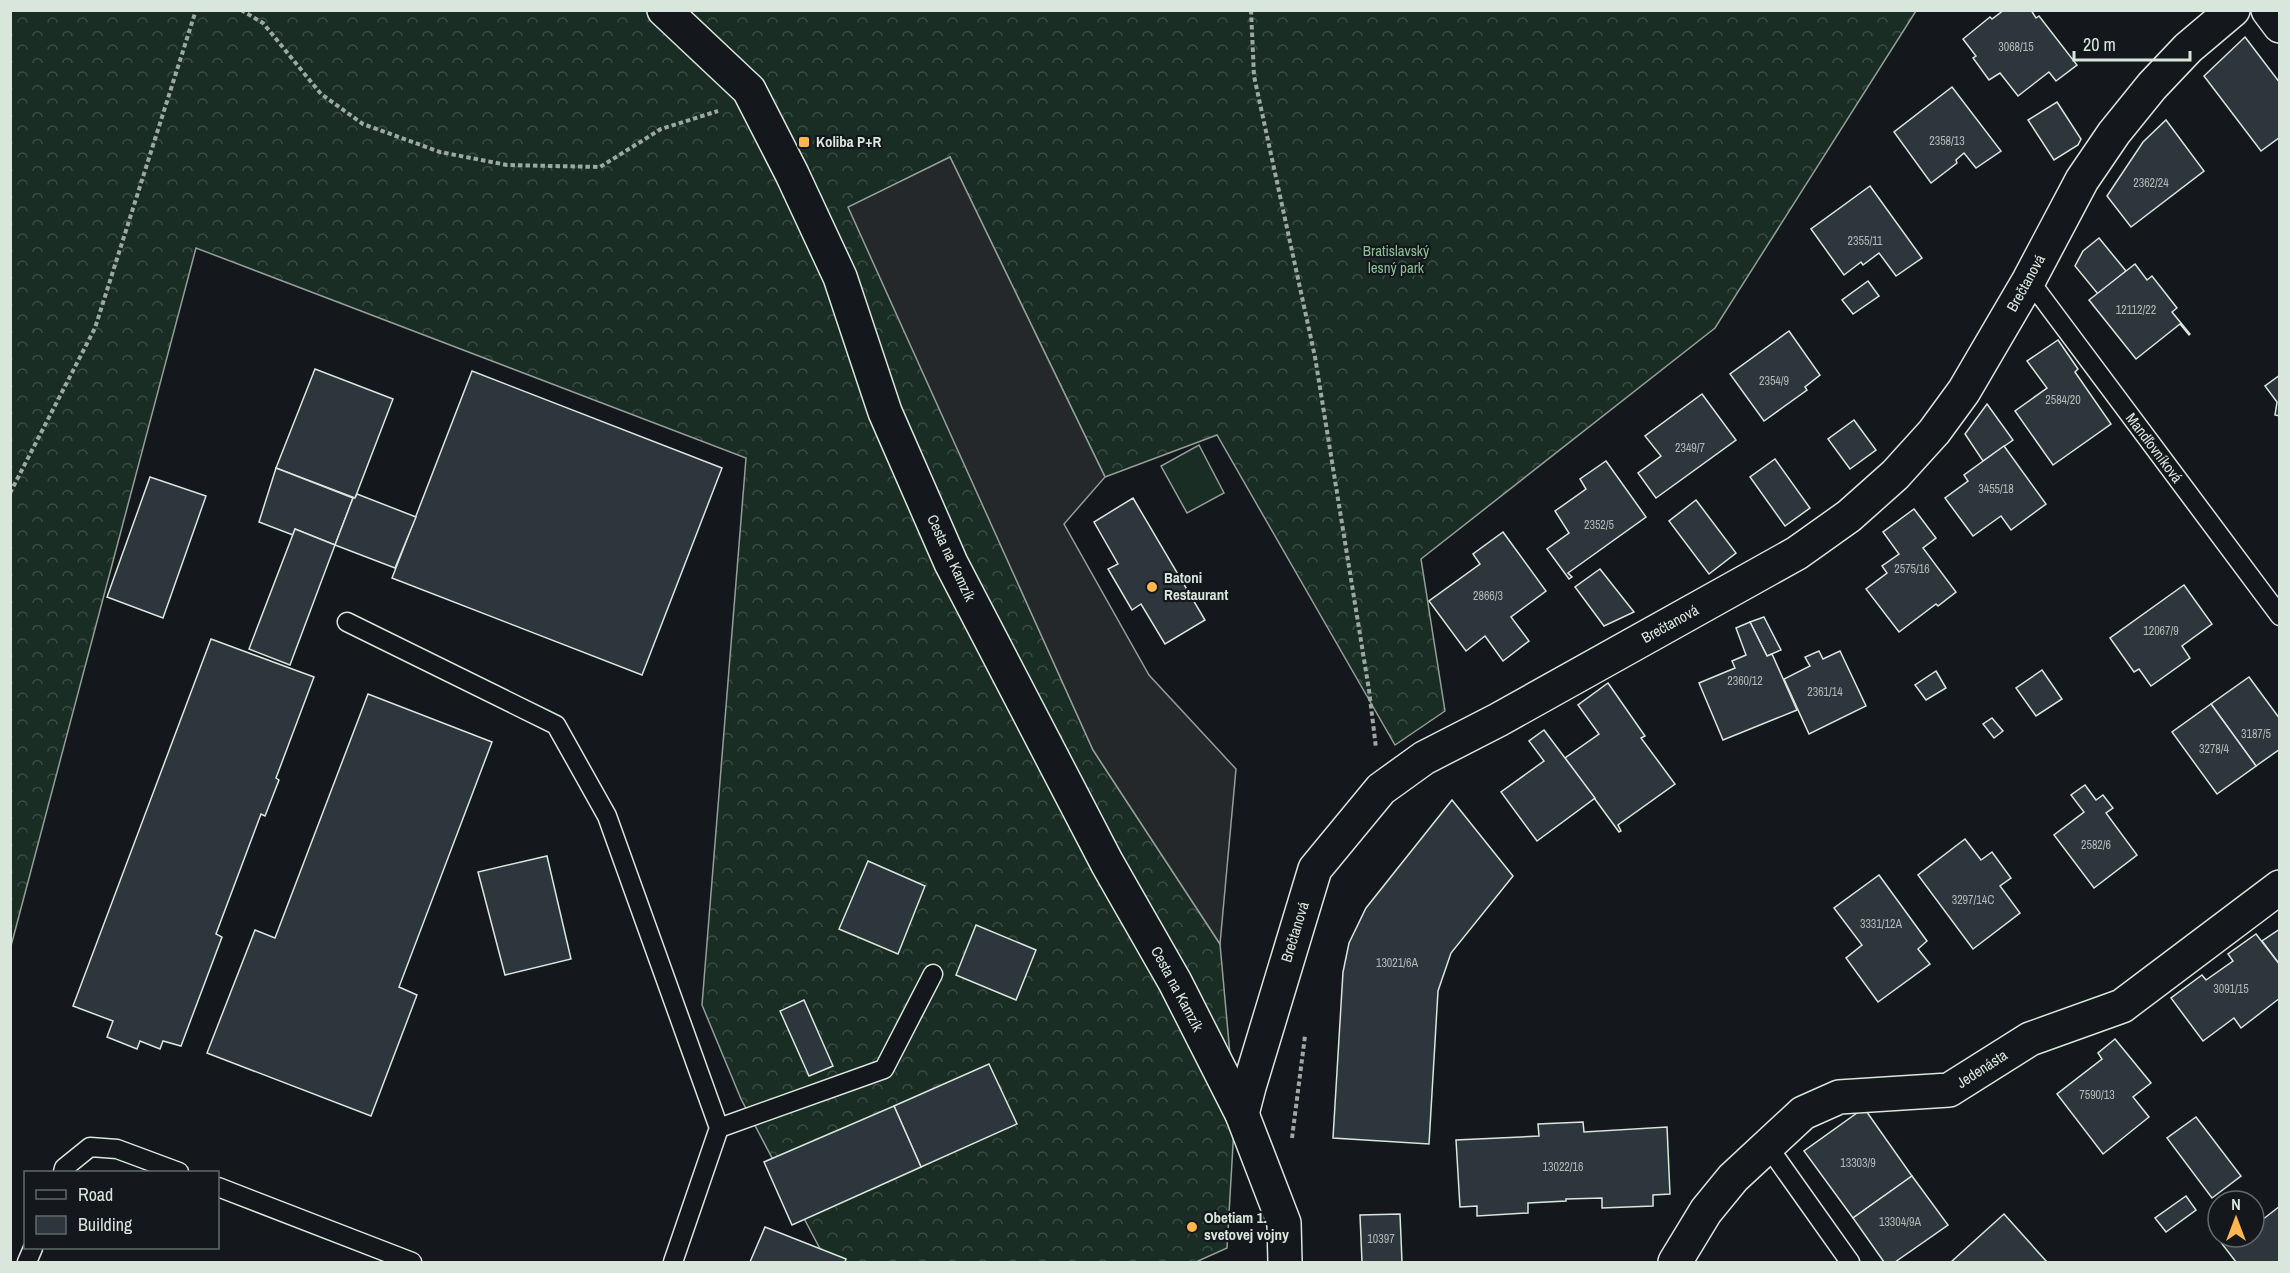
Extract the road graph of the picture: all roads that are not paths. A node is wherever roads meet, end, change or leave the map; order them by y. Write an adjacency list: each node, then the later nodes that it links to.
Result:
1 (664, 10): 10 (street, Cesta na Kamzík)
2 (2233, 10): 5 (street, Brečtanová)
3 (2268, 10): 4 (street)
4 (2280, 26)
5 (2029, 280): 6 (lane, Mandľovníková); 10 (street, Brečtanová)
6 (2280, 616)
7 (347, 622): 11 (lane)
8 (2280, 887): 12 (street, Jedenásta)
9 (933, 974): 11 (lane)
10 (1242, 1114): 20 (street)
11 (719, 1128): 19 (lane)
12 (1767, 1145): 21 (street, Jedenásta); 22 (lane)
13 (63, 1171): 14 (lane)
14 (174, 1171)
15 (219, 1187): 18 (lane)
16 (33, 1249): 17 (lane)
17 (27, 1263)
18 (412, 1263)
19 (673, 1263)
20 (1285, 1263)
21 (1675, 1263)
22 (1850, 1263)

